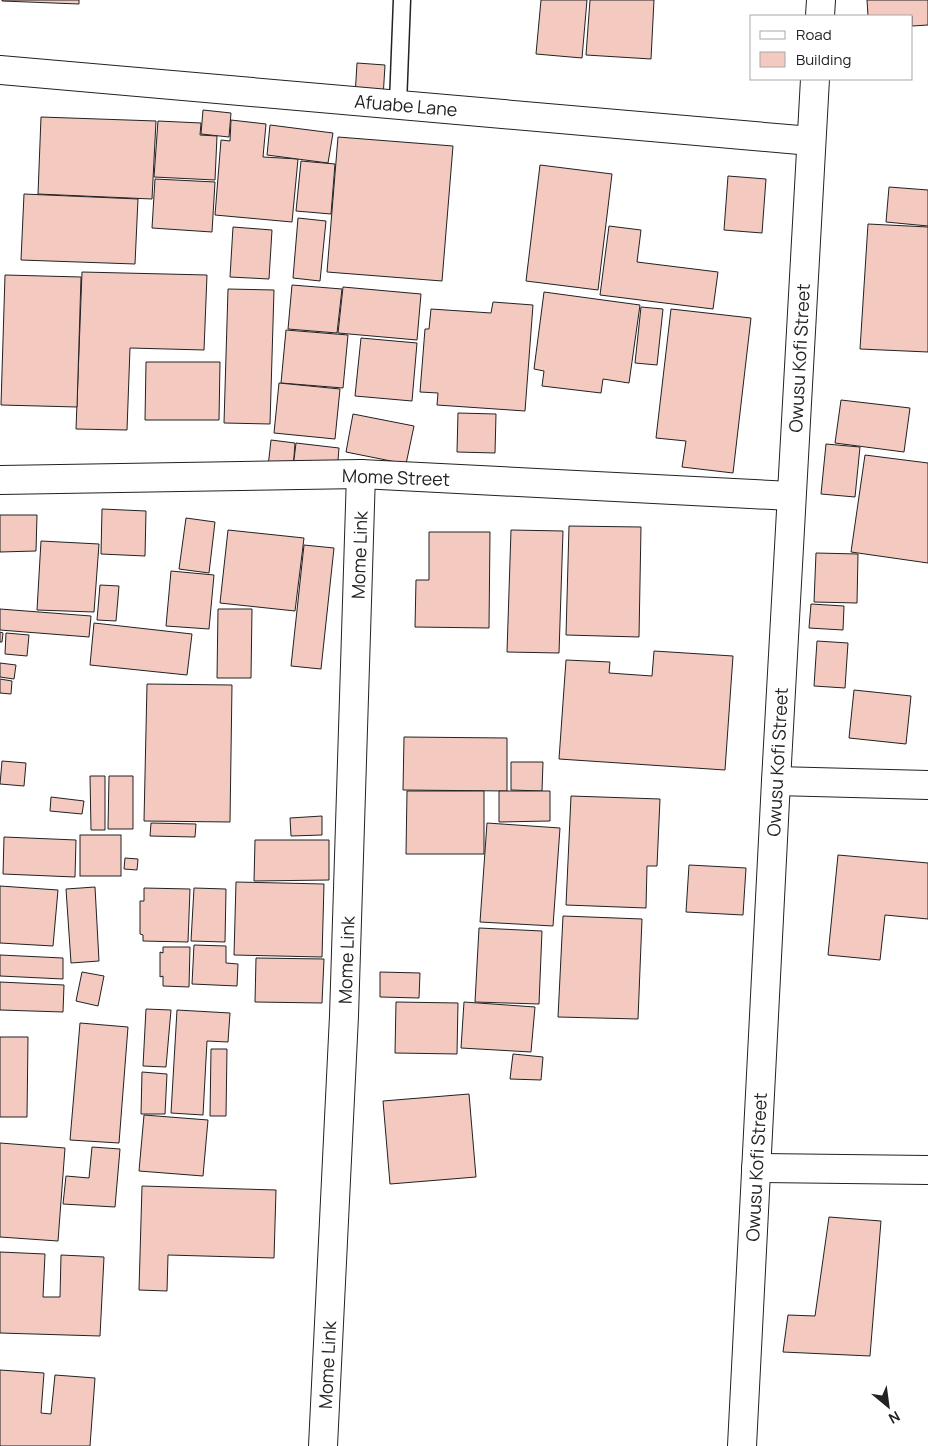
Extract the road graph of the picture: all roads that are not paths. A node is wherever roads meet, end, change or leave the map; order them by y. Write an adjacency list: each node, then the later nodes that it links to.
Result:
1 (402, 0): 6 (lane)
2 (821, 0): 3 (street)
3 (820, 15)
4 (0, 70): 6 (street, Afuabe Lane)
5 (815, 80): 7 (street, Owusu Kofi Street)
6 (398, 104): 7 (street, Afuabe Lane)
7 (811, 141): 10 (street, Owusu Kofi Street)
8 (361, 474): 9 (street, Mome Street); 10 (street, Mome Street); 15 (street, Mome Link)
9 (0, 480)
10 (791, 496): 11 (street, Owusu Kofi Street)
11 (776, 781): 12 (street); 13 (street, Owusu Kofi Street)
12 (928, 784)
13 (756, 1168): 14 (street); 16 (street, Owusu Kofi Street)
14 (928, 1170)
15 (323, 1446)
16 (742, 1446)

